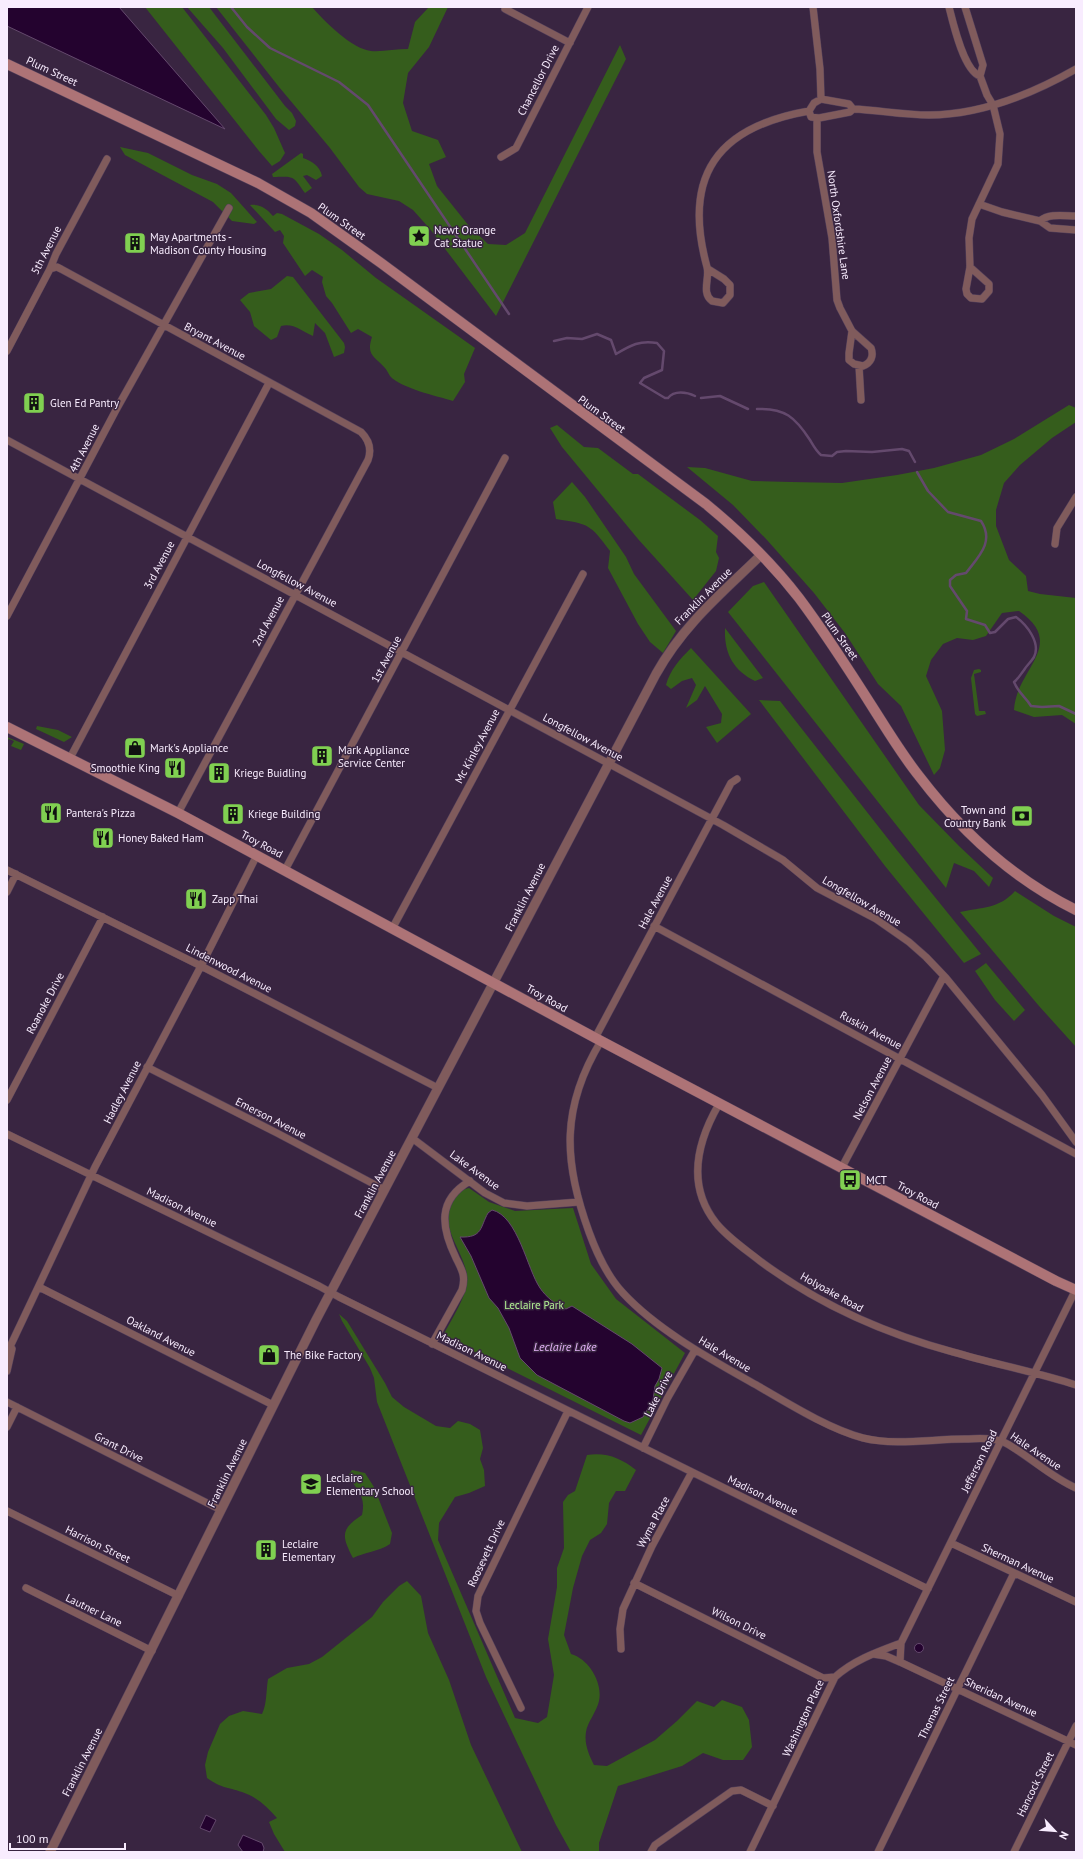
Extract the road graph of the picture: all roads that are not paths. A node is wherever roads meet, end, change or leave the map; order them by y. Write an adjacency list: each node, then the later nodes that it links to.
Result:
1 (588, 7): 6 (street, Chancellor Drive)
2 (813, 7): 10 (street)
3 (949, 7): 9 (street)
4 (965, 7): 9 (street)
5 (505, 9): 6 (street)
6 (570, 43): 15 (street, Chancellor Drive)
7 (7, 64): 38 (main road, Plum Street)
8 (1076, 69): 11 (street)
9 (980, 76): 11 (street)
10 (821, 99): 12 (street); 13 (street)
11 (993, 105): 12 (street); 17 (street)
12 (853, 109): 14 (street)
13 (808, 111): 14 (street); 24 (street)
14 (817, 118): 26 (street, North Oxfordshire Lane)
15 (501, 157)
16 (106, 159): 23 (street, 5th Avenue)
17 (980, 204): 20 (street); 22 (street)
18 (229, 208): 25 (street, 4th Avenue)
19 (1076, 216): 20 (street)
20 (1040, 221): 21 (street)
21 (1076, 230)
22 (970, 267): 22 (street)
23 (50, 269): 25 (street, Bryant Avenue); 27 (street, 5th Avenue)
24 (708, 270): 24 (street)
25 (163, 326): 29 (street, Bryant Avenue); 34 (street, 4th Avenue)
26 (852, 331): 28 (street); 28 (street, North Oxfordshire Lane)
27 (7, 351)
28 (859, 366): 30 (street)
29 (270, 383): 31 (street, Bryant Avenue); 36 (street, 3rd Avenue)
30 (861, 400)
31 (367, 439): 40 (street, 2nd Avenue)
32 (7, 440): 34 (street, Longfellow Avenue)
33 (505, 458): 42 (street, 1st Avenue)
34 (80, 480): 36 (street, Longfellow Avenue); 41 (street, 4th Avenue)
35 (1076, 497): 37 (street)
36 (187, 537): 40 (street, Longfellow Avenue); 45 (street, 3rd Avenue)
37 (1055, 544)
38 (761, 555): 46 (street, Franklin Avenue); 55 (main road, Plum Street)
39 (583, 574): 43 (street, Mc Kinley Avenue)
40 (295, 594): 42 (street, Longfellow Avenue); 48 (street, 2nd Avenue)
41 (7, 616)
42 (402, 652): 43 (street, Longfellow Avenue); 52 (street, 1st Avenue)
43 (509, 710): 46 (street, Longfellow Avenue); 58 (street, Mc Kinley Avenue)
44 (7, 727): 45 (main road, Troy Road)
45 (70, 758): 48 (main road, Troy Road)
46 (609, 762): 49 (street, Longfellow Avenue); 61 (street, Franklin Avenue)
47 (737, 779): 49 (street, Hale Avenue)
48 (178, 813): 50 (main road, Troy Road)
49 (712, 819): 57 (street, Hale Avenue); 60 (street, Longfellow Avenue)
50 (257, 855): 52 (main road, Troy Road); 59 (street, Hadley Avenue)
51 (7, 870): 53 (street, Lindenwood Avenue)
52 (285, 870): 58 (main road, Troy Road)
53 (16, 874): 54 (street); 56 (street, Lindenwood Avenue)
54 (7, 892)
55 (1076, 910)
56 (103, 917): 59 (street, Lindenwood Avenue); 66 (street, Roanoke Drive)
57 (654, 926): 62 (street, Hale Avenue); 63 (street, Ruskin Avenue)
58 (392, 928): 61 (main road, Troy Road)
59 (201, 966): 64 (street, Hadley Avenue); 65 (street, Lindenwood Avenue)
60 (944, 976): 63 (street, Nelson Avenue); 70 (street, Longfellow Avenue)
61 (494, 983): 62 (main road, Troy Road); 65 (street, Franklin Avenue)
62 (598, 1040): 67 (main road, Troy Road); 76 (street, Hale Avenue)
63 (900, 1059): 71 (street, Ruskin Avenue); 72 (street, Nelson Avenue)
64 (147, 1067): 73 (street, Hadley Avenue); 75 (street, Emerson Avenue)
65 (438, 1088): 69 (street, Franklin Avenue)
66 (7, 1100)
67 (719, 1104): 72 (main road, Troy Road); 85 (street, Holyoake Road)
68 (7, 1134): 73 (street, Madison Avenue)
69 (412, 1138): 74 (street, Lake Avenue); 75 (street, Franklin Avenue)
70 (1076, 1142)
71 (1076, 1154)
72 (841, 1169): 78 (main road, Troy Road)
73 (92, 1175): 77 (street, Hadley Avenue); 79 (street, Madison Avenue)
74 (470, 1181): 76 (street, Lake Avenue); 81 (street)
75 (385, 1190): 79 (street, Franklin Avenue)
76 (579, 1202): 82 (street, Hale Avenue)
77 (39, 1287): 80 (street, Hadley Avenue); 88 (street, Oakland Avenue)
78 (1076, 1290): 85 (street, Jefferson Road)
79 (331, 1293): 81 (street, Madison Avenue); 88 (street, Franklin Avenue)
80 (13, 1343): 83 (street, Hadley Avenue); 84 (street, Hadley Avenue)
81 (432, 1344): 90 (street, Madison Avenue)
82 (695, 1350): 92 (street, Hale Avenue); 93 (street, Lake Drive)
83 (7, 1353)
84 (7, 1371)
85 (1034, 1374): 86 (street, Holyoake Road); 92 (street, Jefferson Road)
86 (1076, 1385)
87 (7, 1402): 89 (street, Grant Drive)
88 (273, 1405): 96 (street, Franklin Avenue)
89 (17, 1407): 91 (street); 96 (street, Grant Drive)
90 (568, 1411): 93 (street, Madison Avenue); 112 (street, Roosevelt Drive)
91 (7, 1427)
92 (1001, 1441): 95 (street, Hale Avenue); 98 (street, Jefferson Road)
93 (643, 1448): 94 (street, Madison Avenue)
94 (692, 1472): 100 (street, Wyma Place); 102 (street, Madison Avenue)
95 (1076, 1488)
96 (221, 1510): 103 (street, Franklin Avenue)
97 (7, 1511): 103 (street, Harrison Street)
98 (951, 1542): 99 (street, Sherman Avenue); 102 (street, Jefferson Road)
99 (1014, 1572): 104 (street, Sherman Avenue); 111 (street, Thomas Street)
100 (634, 1583): 106 (street, Wyma Place); 110 (street, Wilson Drive)
101 (26, 1588): 107 (street, Lautner Lane)
102 (928, 1589): 105 (street, Jefferson Road)
103 (179, 1596): 107 (street, Franklin Avenue)
104 (1076, 1602)
105 (901, 1643): 108 (street); 109 (street, Jefferson Road)
106 (621, 1649)
107 (152, 1651): 117 (street, Franklin Avenue)
108 (871, 1654): 109 (street, Sheridan Avenue); 110 (street, Washington Place)
109 (900, 1662): 111 (street, Sheridan Avenue)
110 (835, 1677): 116 (street, Washington Place)
111 (957, 1688): 114 (street, Sheridan Avenue); 120 (street, Thomas Street)
112 (521, 1708)
113 (1076, 1726): 114 (street, Hancock Street)
114 (1068, 1741): 115 (street, Sheridan Avenue); 121 (street, Hancock Street)
115 (1076, 1745)
116 (773, 1806): 118 (street); 119 (street, Washington Place)
117 (50, 1852)
118 (651, 1852)
119 (750, 1852)
120 (878, 1852)
121 (1014, 1852)

